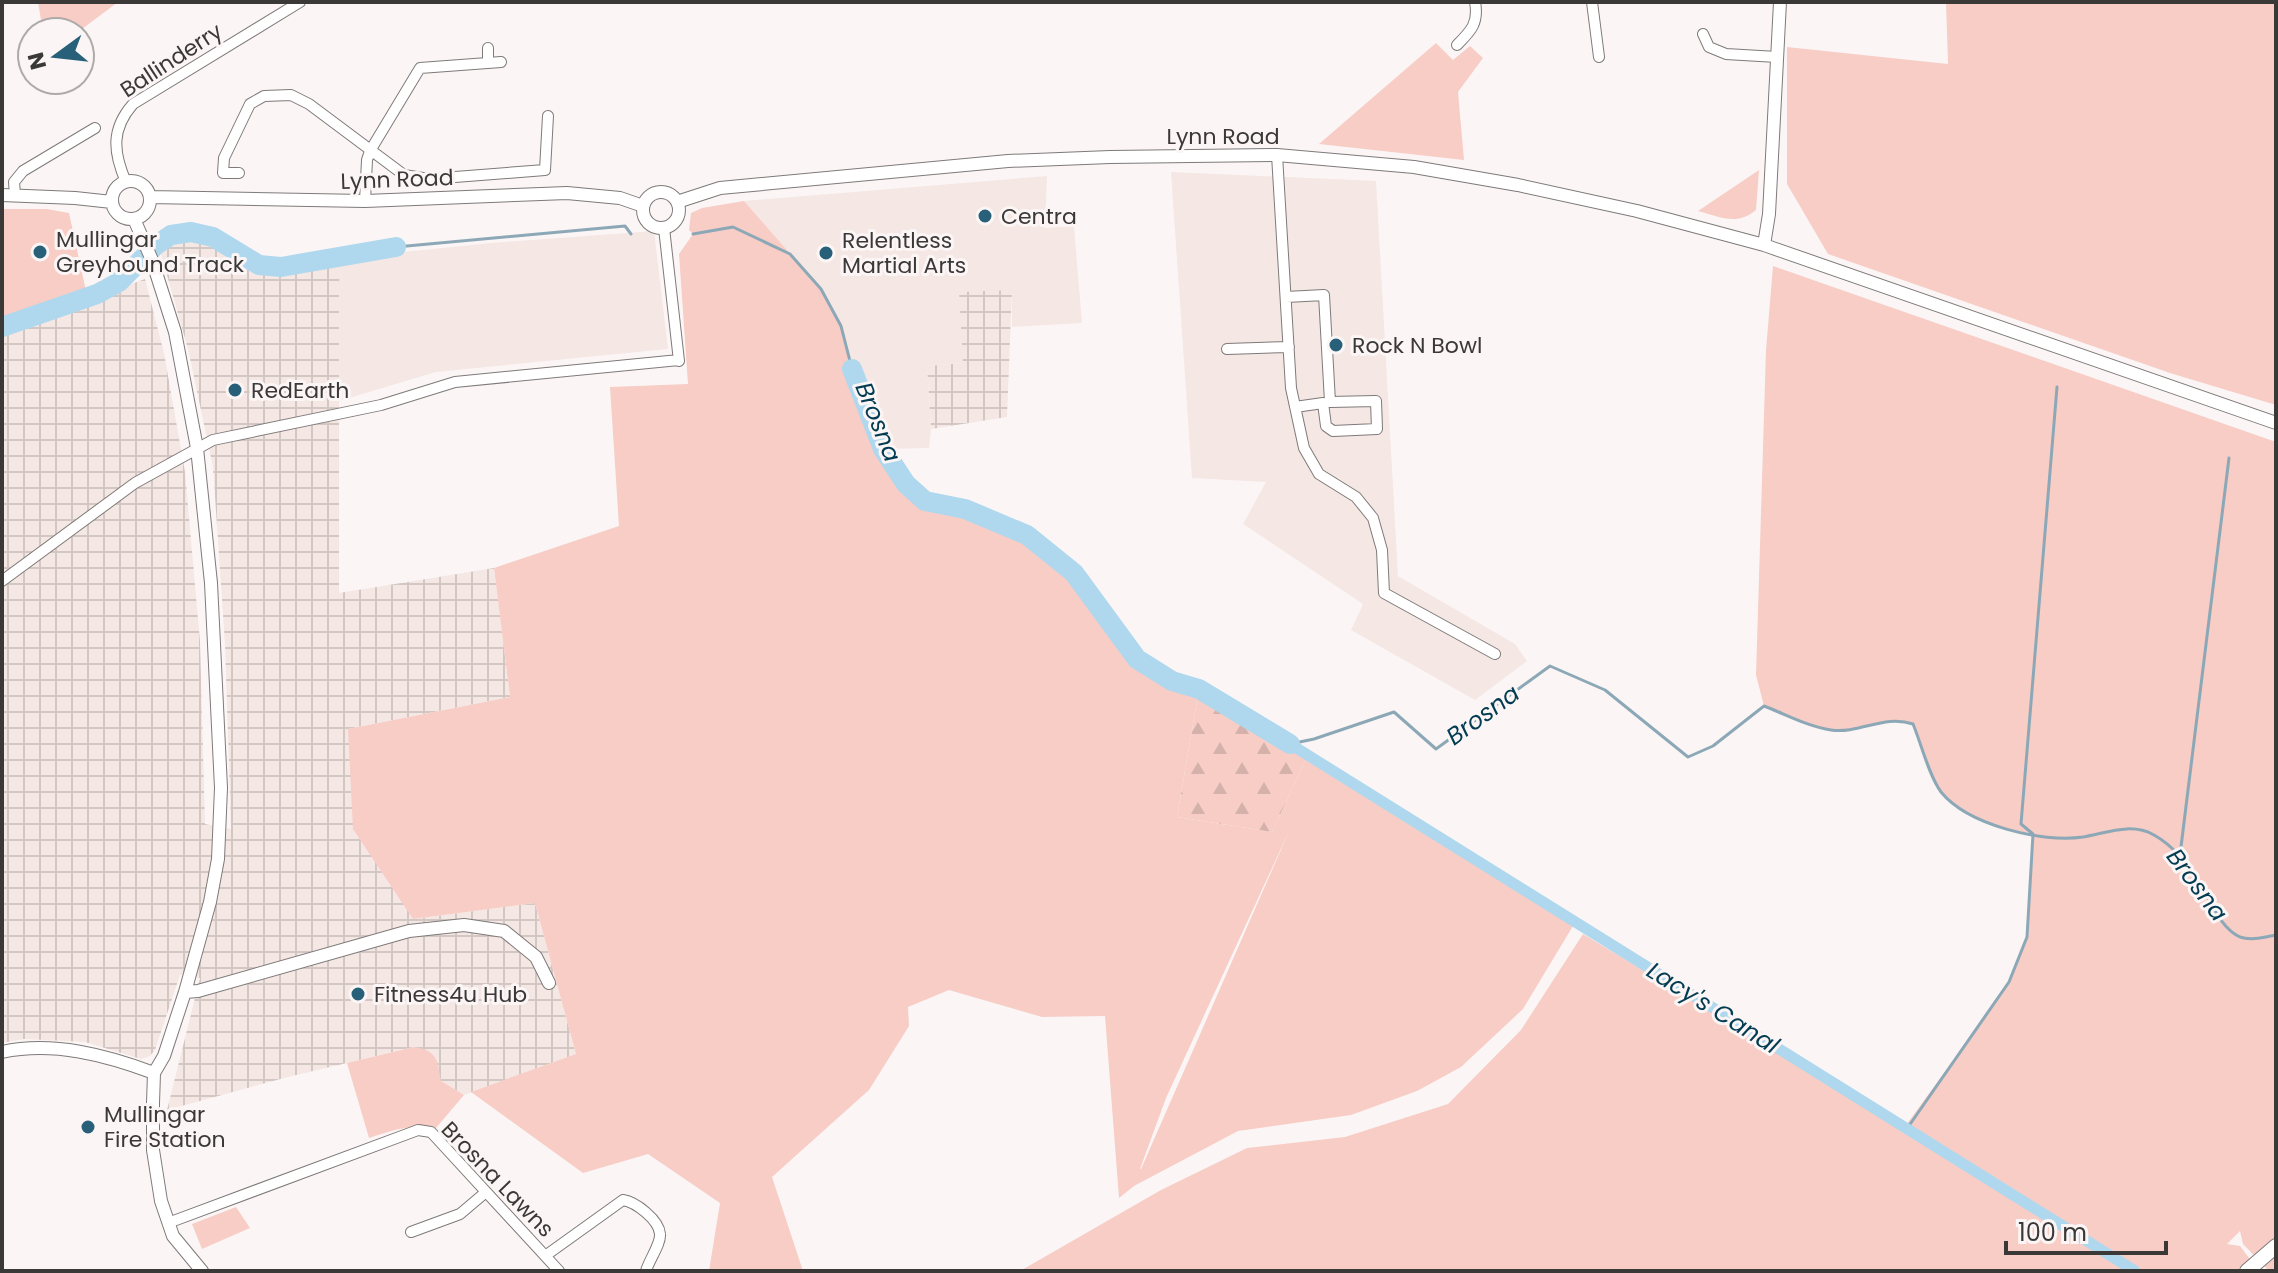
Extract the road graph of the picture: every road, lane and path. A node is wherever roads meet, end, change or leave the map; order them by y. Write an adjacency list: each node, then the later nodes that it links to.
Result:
1 (300, 2): 19 (street, Ballinderry)
2 (1475, 2): 6 (street)
3 (1592, 2): 8 (street)
4 (1780, 2): 9 (street)
5 (1703, 34): 9 (street)
6 (1457, 45)
7 (488, 48): 11 (street)
8 (1599, 57)
9 (1777, 57): 28 (street)
10 (501, 62): 11 (street)
11 (488, 63): 16 (street)
12 (548, 116): 16 (street)
13 (95, 128): 14 (street)
14 (84, 134): 15 (street); 20 (street)
15 (90, 145)
16 (370, 151): 18 (street); 22 (street)
17 (1277, 155): 24 (street, Lynn Road); 28 (street, Lynn Road); 29 (street)
18 (239, 173)
19 (126, 182): 21 (street); 23 (street)
20 (9, 195): 23 (street)
21 (150, 197): 22 (street, Lynn Road); 26 (street)
22 (365, 201): 25 (street, Lynn Road)
23 (112, 202): 26 (street)
24 (677, 202): 25 (street, Lynn Road); 27 (street)
25 (643, 206): 27 (street)
26 (134, 219): 34 (street)
27 (664, 228): 34 (street)
28 (1764, 245): 33 (street, Lynn Road)
29 (1286, 297): 30 (street); 32 (street)
30 (1289, 347): 31 (street); 32 (street)
31 (1227, 349)
32 (1295, 407): 36 (street)
33 (2276, 423)
34 (197, 448): 35 (street); 38 (street)
35 (2, 581)
36 (1495, 654)
37 (549, 983): 38 (street)
38 (185, 992): 40 (street)
39 (2, 1052): 40 (street)
40 (154, 1073): 42 (street)
41 (486, 1192): 42 (street, Brosna Lawns); 43 (street); 45 (street, Brosna Lawns)
42 (168, 1223): 46 (street)
43 (411, 1232)
44 (2276, 1246): 49 (main road)
45 (545, 1256): 47 (street, Brosna Lawns); 48 (street)
46 (202, 1271)
47 (559, 1271)
48 (646, 1271)
49 (2247, 1271)

